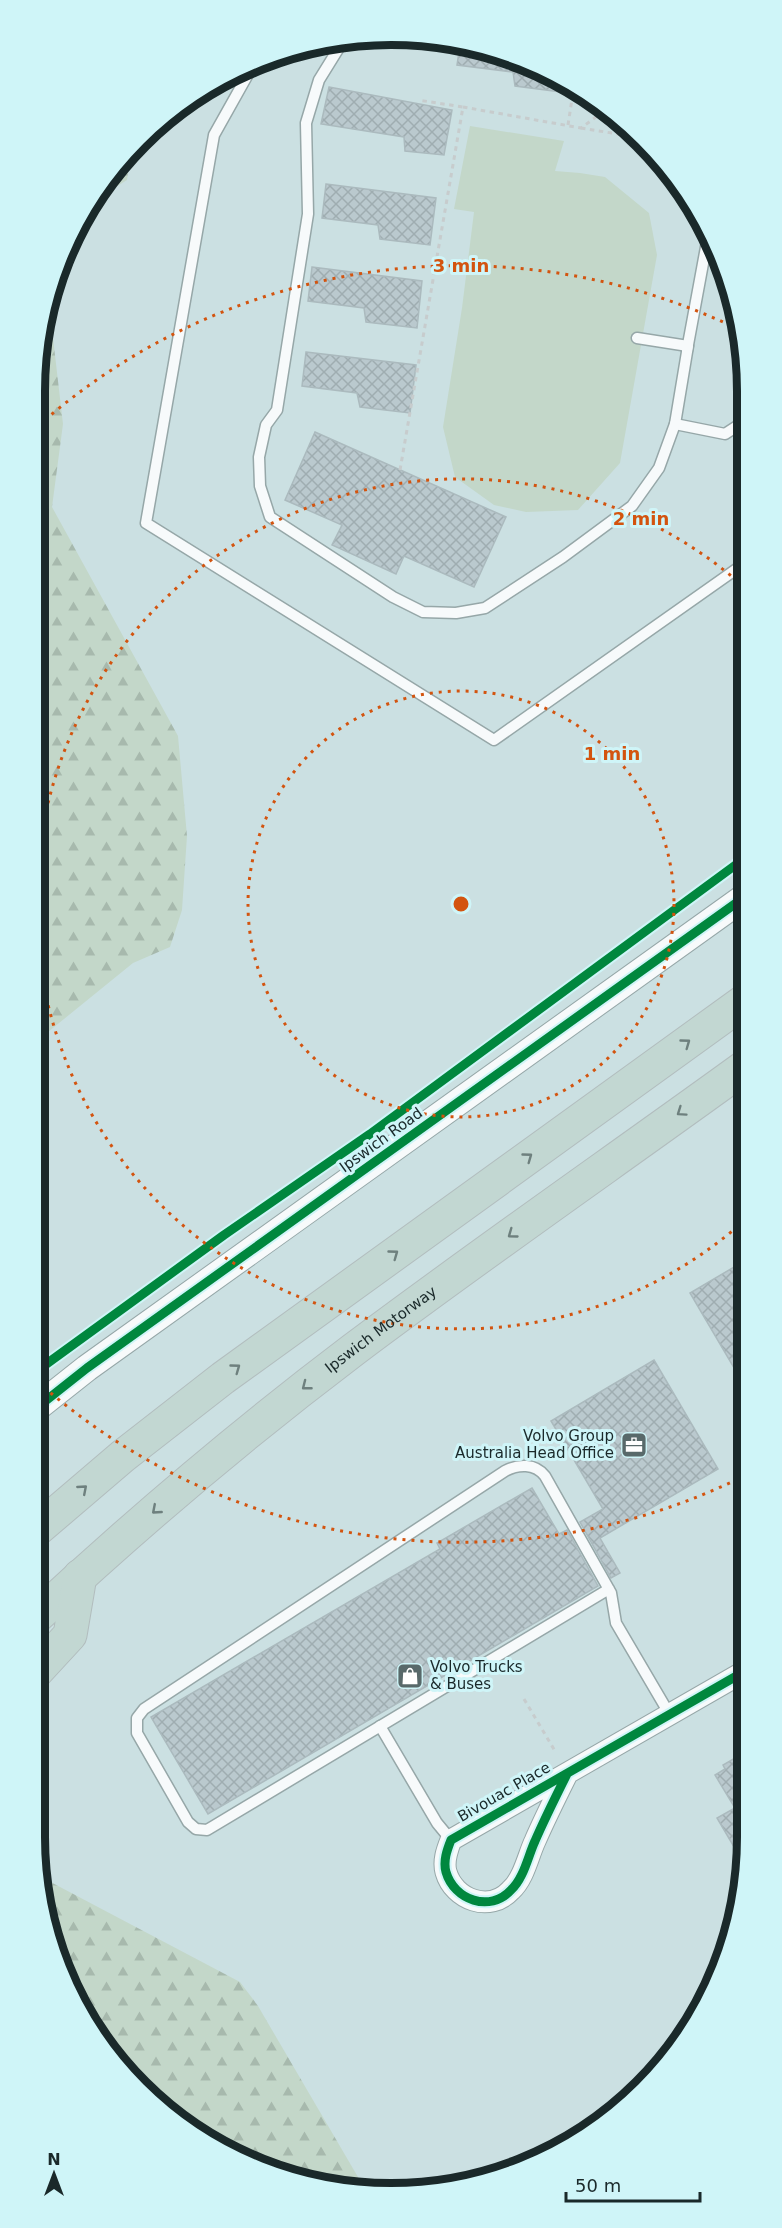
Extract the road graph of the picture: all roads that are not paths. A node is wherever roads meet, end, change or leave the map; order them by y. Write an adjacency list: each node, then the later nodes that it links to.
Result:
1 (338, 49): 6 (lane)
2 (247, 77): 8 (lane)
3 (706, 248): 5 (lane)
4 (637, 338): 5 (lane)
5 (687, 350): 6 (lane)
6 (675, 424): 7 (lane)
7 (737, 426)
8 (737, 569)
9 (737, 902): 12 (street, Ipswich Road)
10 (737, 1007): 13 (highway, one-way to 10)
11 (737, 1072): 14 (highway, Ipswich Motorway, one-way to 14)
12 (45, 1401)
13 (45, 1523)
14 (80, 1576): 16 (highway, Ipswich Motorway); 17 (highway)
15 (609, 1589): 19 (lane); 20 (lane); 20 (lane)
16 (45, 1609)
17 (45, 1662)
18 (737, 1676): 19 (street, Bivouac Place)
19 (670, 1715): 21 (street, Bivouac Place)
20 (380, 1726): 22 (lane)
21 (567, 1774): 22 (street, Bivouac Place); 22 (street, Bivouac Place)
22 (451, 1840)

